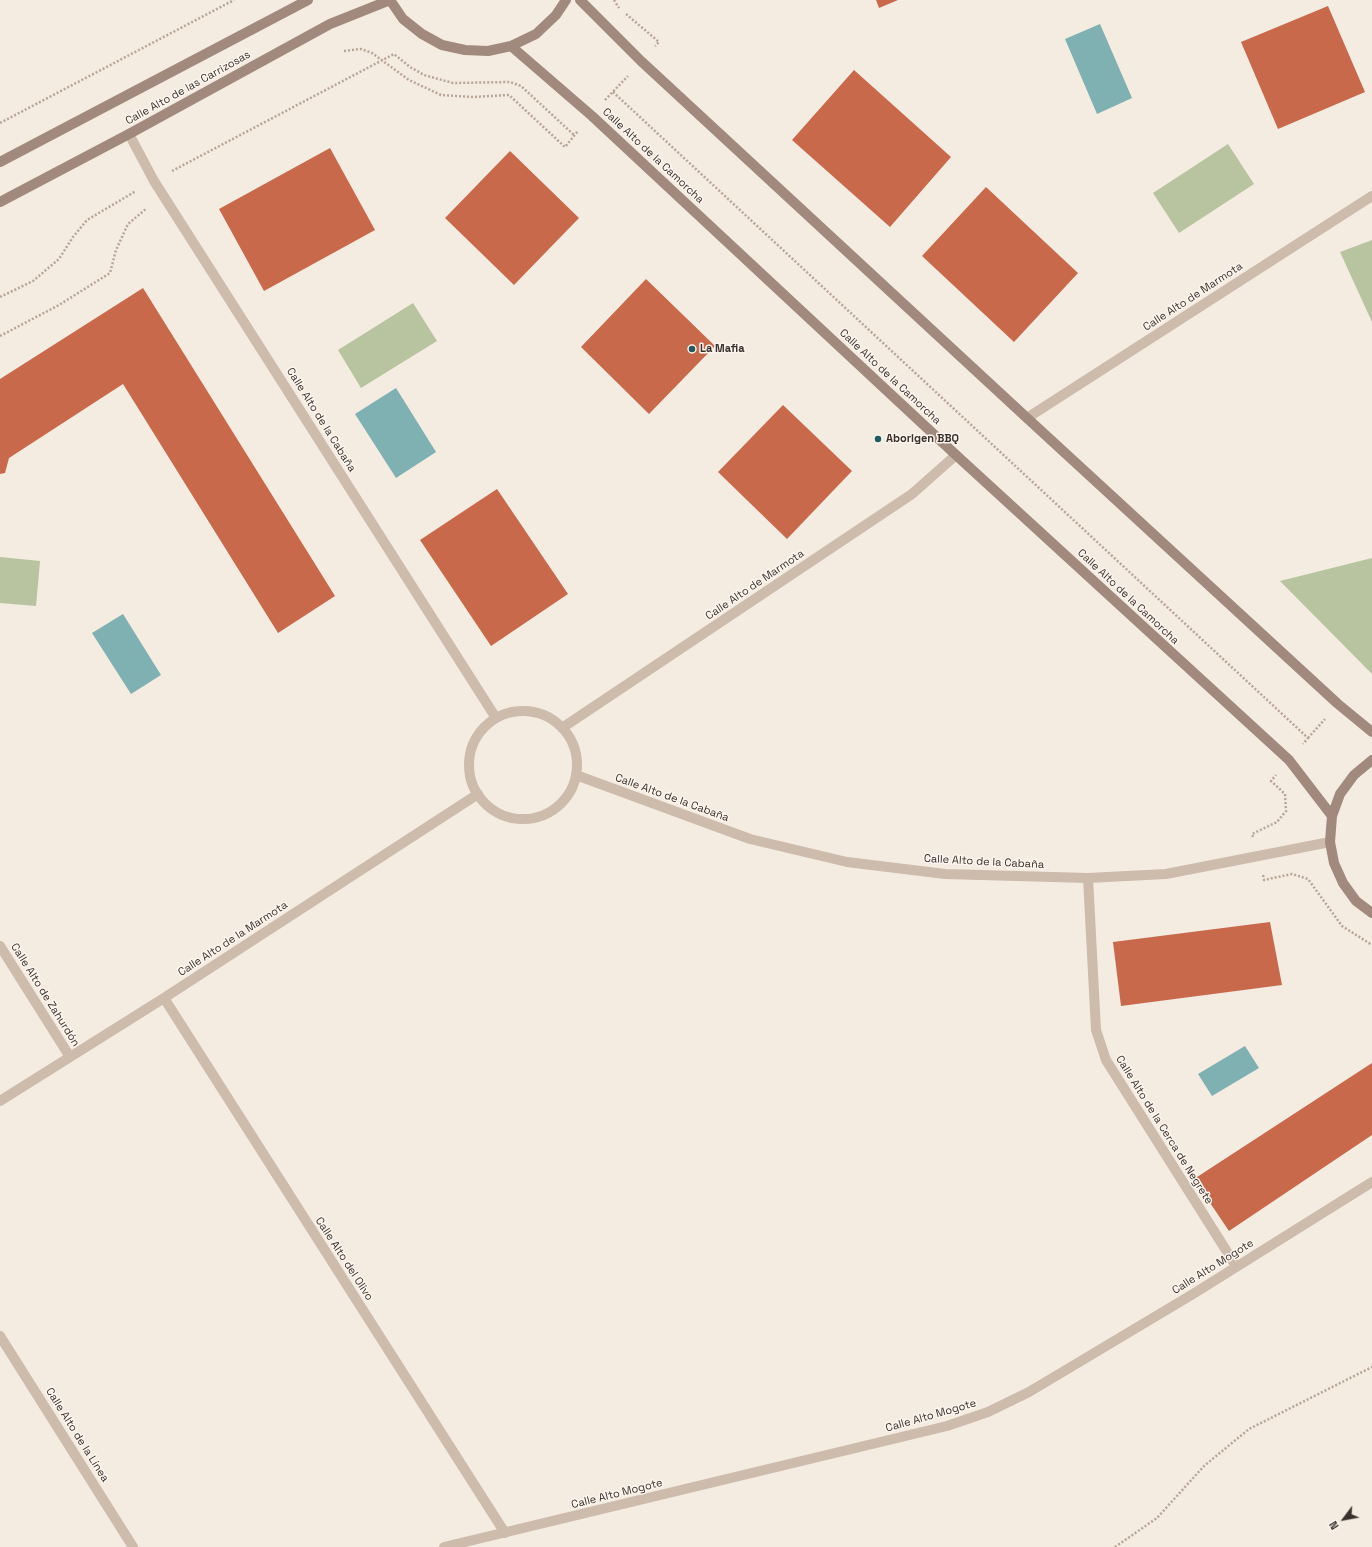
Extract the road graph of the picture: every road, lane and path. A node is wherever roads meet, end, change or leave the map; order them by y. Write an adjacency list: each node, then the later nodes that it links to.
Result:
1 (234, 0): 9 (path)
2 (308, 0): 11 (street, Calle Alto de las Carrizosas)
3 (390, 0): 6 (street); 10 (street, Calle Alto de las Carrizosas)
4 (566, 0): 6 (street)
5 (580, 0): 20 (street)
6 (511, 46): 21 (street, Calle Alto de la Camorcha)
7 (344, 51): 8 (path)
8 (382, 61): 8 (path); 12 (path)
9 (0, 124)
10 (130, 134): 12 (street, Calle Alto de la Cabaña); 16 (street, Calle Alto de las Carrizosas)
11 (0, 162)
12 (154, 181): 13 (path); 22 (street, Calle Alto de la Cabaña)
13 (135, 192): 15 (path); 18 (path)
14 (1372, 196): 20 (street, Calle Alto de Marmota)
15 (139, 197)
16 (0, 202)
17 (143, 203): 19 (path)
18 (0, 297)
19 (0, 336)
20 (1027, 418): 24 (street)
21 (956, 455): 23 (street, Calle Alto de Marmota); 28 (street, Calle Alto de la Camorcha)
22 (496, 718): 23 (street); 27 (street)
23 (562, 728): 26 (street)
24 (1372, 732)
25 (1372, 760): 28 (street)
26 (576, 774): 27 (street); 30 (street, Calle Alto de la Cabaña)
27 (478, 794): 33 (street, Calle Alto de la Marmota)
28 (1332, 816): 29 (street)
29 (1330, 842): 30 (street, Calle Alto de la Cabaña); 31 (street)
30 (1088, 878): 37 (street, Calle Alto de la Cerca de Negrete)
31 (1372, 913)
32 (0, 946): 34 (street, Calle Alto de Zahurdón)
33 (164, 998): 34 (street, Calle Alto de la Marmota); 40 (street, Calle Alto del Olivo)
34 (70, 1057): 35 (street, Calle Alto de la Marmota)
35 (0, 1101)
36 (1372, 1182): 37 (street, Calle Alto Mogote)
37 (1236, 1266): 40 (street, Calle Alto Mogote)
38 (0, 1336): 41 (street, Calle Alto de la Línea)
39 (1372, 1367): 43 (path)
40 (505, 1533): 42 (street, Calle Alto Mogote)
41 (133, 1547)
42 (444, 1547)
43 (1115, 1547)

